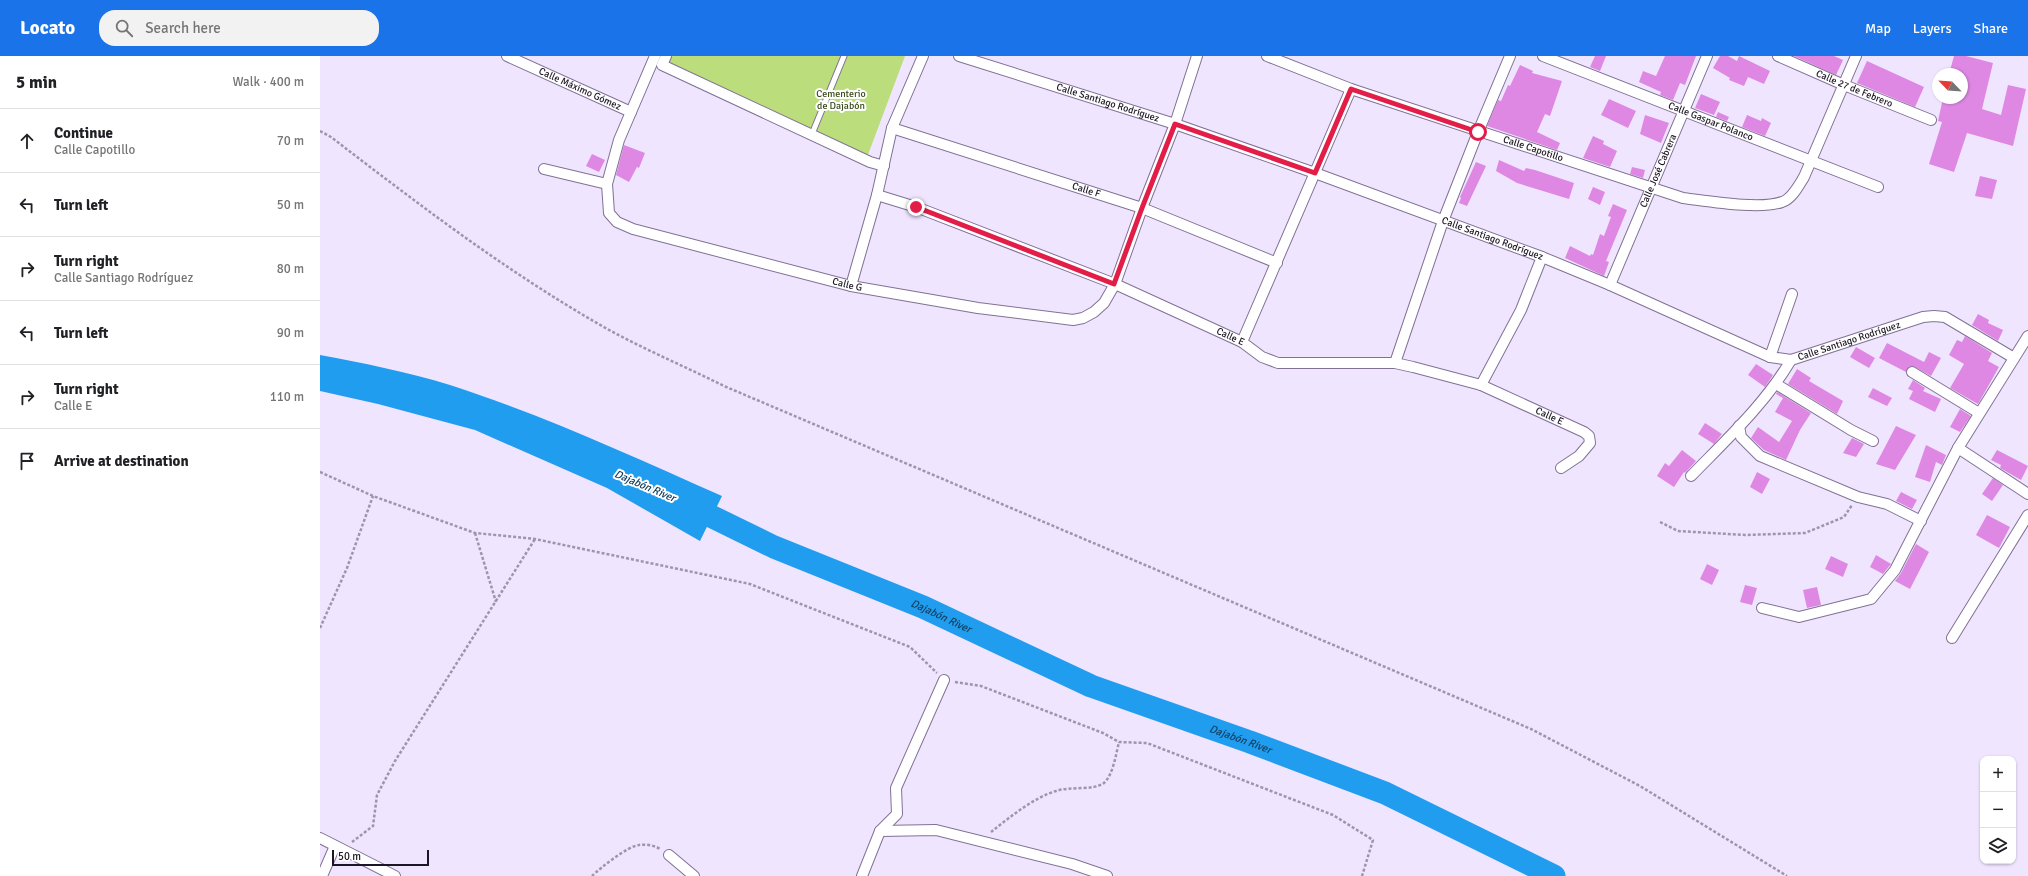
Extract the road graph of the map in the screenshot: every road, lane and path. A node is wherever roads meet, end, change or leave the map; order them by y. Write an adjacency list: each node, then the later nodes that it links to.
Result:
1 (507, 56): 17 (street, Calle Máximo Gómez)
2 (655, 56): 17 (street)
3 (666, 56): 24 (street)
4 (844, 56): 24 (lane)
5 (923, 56): 21 (street)
6 (959, 56): 20 (street, Calle Santiago Rodríguez)
7 (1197, 56): 20 (street)
8 (1267, 56): 14 (street, Calle Capotillo)
9 (1510, 56): 23 (street)
10 (1543, 56): 18 (street, Calle Gaspar Polanco)
11 (1706, 56): 18 (street, Calle José Cabrera)
12 (1778, 56): 15 (street, Calle 27 de Febrero)
13 (1856, 56): 15 (street)
14 (1293, 61): 16 (street, Calle Capotillo)
15 (1844, 85): 19 (street, Calle 27 de Febrero); 25 (street)
16 (1351, 89): 23 (street, Calle Capotillo); 28 (street)
17 (631, 112): 29 (street)
18 (1684, 112): 25 (street, Calle Gaspar Polanco); 31 (street, Calle José Cabrera)
19 (1931, 120)
20 (1175, 124): 28 (street, Calle Santiago Rodríguez); 33 (street)
21 (892, 128): 26 (street); 33 (street, Calle F)
22 (320, 131): 83 (path)
23 (1478, 132): 31 (street, Calle Capotillo); 34 (street)
24 (812, 134): 26 (street)
25 (1812, 162): 30 (street, Calle Gaspar Polanco); 31 (street, Calle Capotillo)
26 (884, 166): 32 (street)
27 (544, 169): 29 (street)
28 (1315, 173): 34 (street, Calle Santiago Rodríguez); 36 (street)
29 (607, 184): 39 (street, Calle G)
30 (1878, 187)
31 (1650, 188): 38 (street, Calle José Cabrera)
32 (877, 195): 37 (street, Calle E); 39 (street)
33 (1142, 208): 36 (street, Calle F); 37 (street)
34 (1443, 221): 35 (street, Calle Santiago Rodríguez); 46 (street)
35 (1542, 257): 38 (street, Calle Santiago Rodríguez); 49 (street)
36 (1277, 263): 42 (street)
37 (1114, 284): 39 (street, Calle G); 42 (street, Calle E)
38 (1610, 285): 43 (street, Calle Santiago Rodríguez)
39 (851, 286)
40 (1792, 294): 43 (street)
41 (2028, 336): 44 (street)
42 (1242, 342): 46 (street, Calle E)
43 (1770, 357): 45 (street, Calle Santiago Rodríguez)
44 (2014, 358): 45 (street, Calle Santiago Rodríguez); 50 (street)
45 (1791, 360): 48 (street)
46 (1395, 364): 49 (street, Calle E)
47 (1912, 372): 50 (street)
48 (1776, 384): 51 (street); 52 (street)
49 (1481, 385): 54 (street, Calle E)
50 (1979, 413): 53 (street)
51 (1739, 426): 56 (street); 59 (street)
52 (1873, 441)
53 (1958, 448): 57 (street); 61 (street)
54 (1561, 468)
55 (320, 472): 58 (path)
56 (1691, 476)
57 (2028, 494)
58 (373, 496): 63 (path); 67 (path)
59 (1858, 497): 61 (street); 62 (path)
60 (2028, 515): 68 (street)
61 (1921, 521): 66 (street)
62 (1660, 522)
63 (475, 533): 64 (path); 65 (path)
64 (535, 539): 65 (path); 69 (path)
65 (496, 602): 74 (path)
66 (1762, 608)
67 (320, 628)
68 (1952, 638)
69 (944, 680): 70 (path); 71 (street)
70 (1119, 742): 73 (path); 82 (path)
71 (880, 831): 73 (street); 80 (street)
72 (320, 838): 74 (street)
73 (982, 841): 81 (street)
74 (339, 848): 76 (street); 77 (street)
75 (669, 855): 78 (path); 79 (street)
76 (322, 876)
77 (395, 876)
78 (592, 876)
79 (694, 876)
80 (862, 876)
81 (1106, 876)
82 (1362, 876)
83 (1787, 876)

